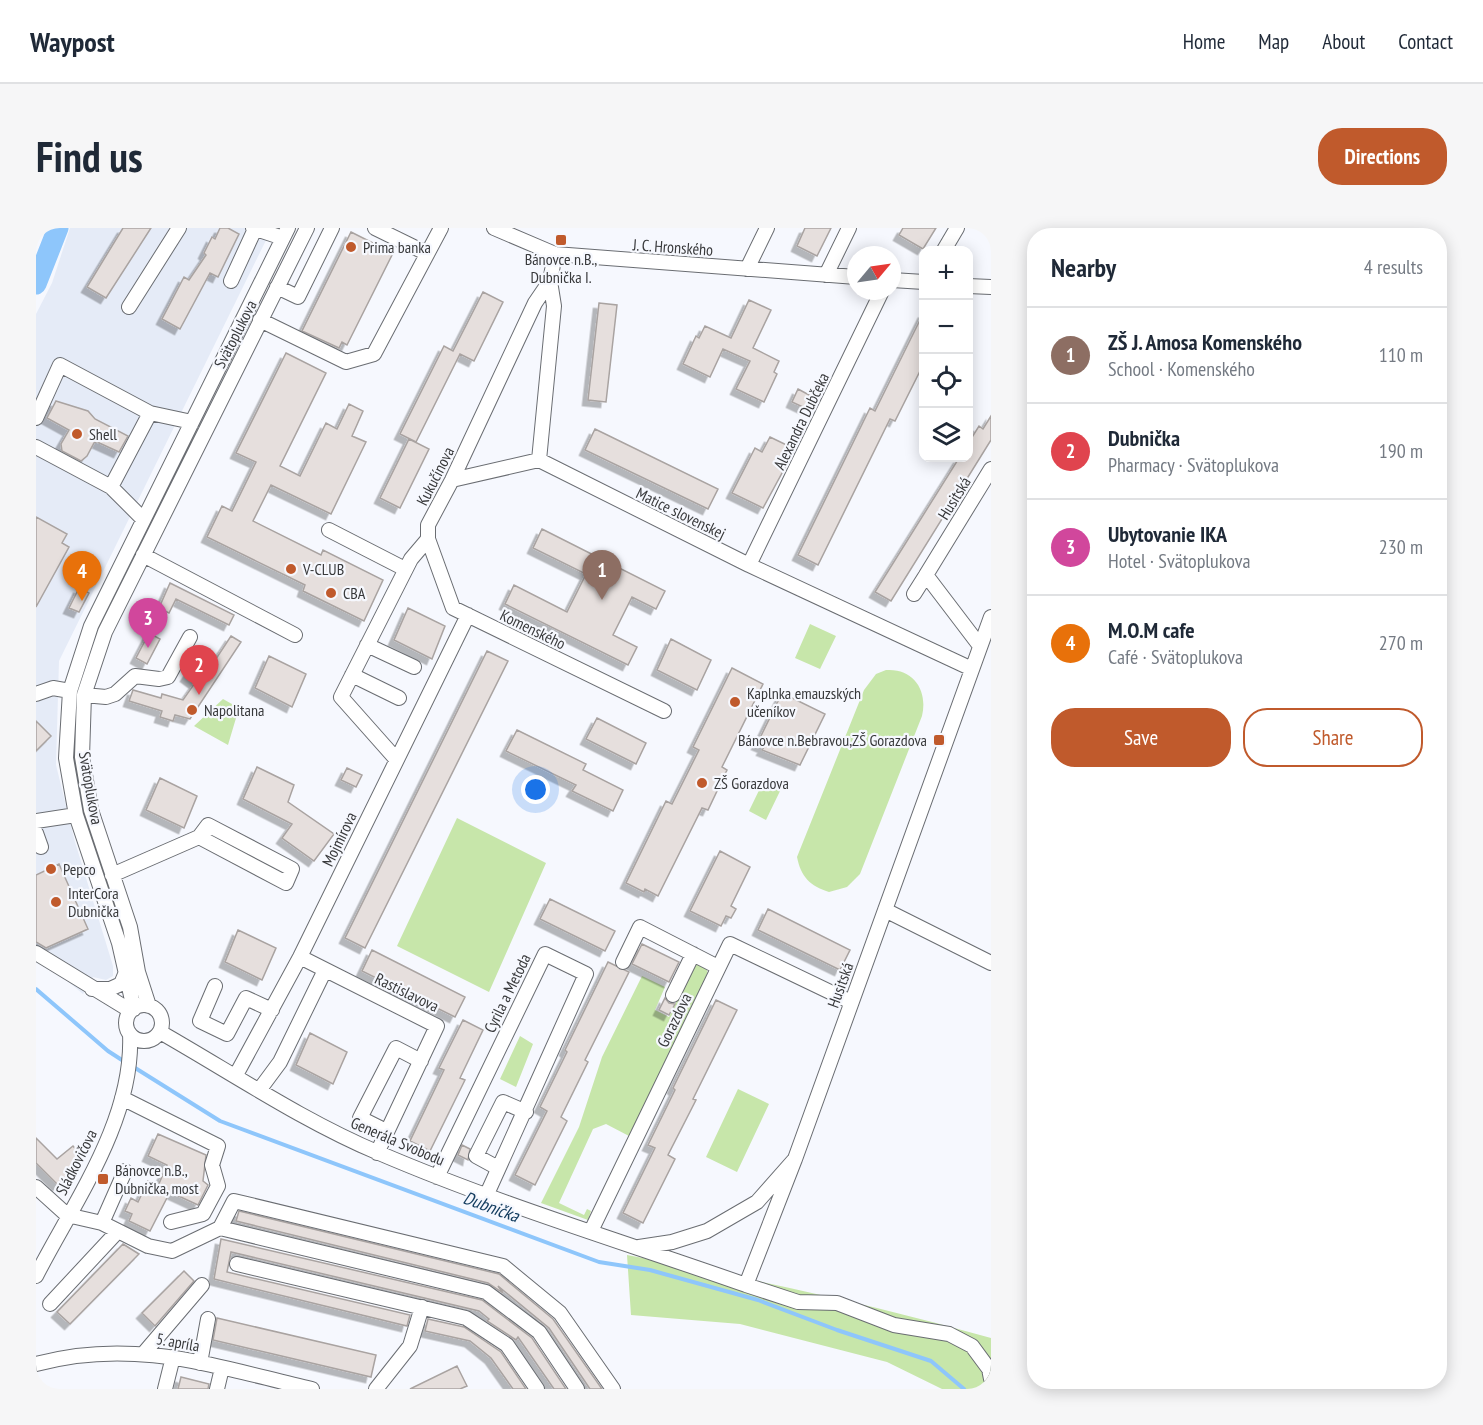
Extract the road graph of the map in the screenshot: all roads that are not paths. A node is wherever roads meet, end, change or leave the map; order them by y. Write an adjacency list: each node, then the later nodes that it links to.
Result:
1 (179, 228): 27 (street)
2 (307, 228): 24 (street, Svätoplukova)
3 (332, 228): 24 (street)
4 (375, 228): 14 (street)
5 (441, 228): 14 (street)
6 (494, 228): 11 (street, J. C. Hronského)
7 (767, 228): 16 (street)
8 (849, 228): 17 (street)
9 (957, 228): 13 (street)
10 (254, 229): 12 (street); 19 (street)
11 (510, 232): 15 (street, J. C. Hronského)
12 (286, 233): 31 (street, Svätoplukova)
13 (946, 246)
14 (426, 254): 28 (street)
15 (555, 254): 16 (street, J. C. Hronského); 20 (street, Kukučínova)
16 (747, 269): 17 (street, J. C. Hronského)
17 (826, 275): 18 (street, J. C. Hronského)
18 (847, 276)
19 (231, 281)
20 (550, 281): 33 (street); 35 (street, Kukučínova)
21 (901, 281): 22 (street)
22 (919, 282)
23 (973, 286): 25 (street)
24 (276, 287): 28 (street, Svätoplukova)
25 (991, 287)
26 (878, 300): 42 (street, Alexandra Dubčeka)
27 (129, 308)
28 (260, 320): 38 (street, Svätoplukova)
29 (150, 414): 30 (street); 31 (street); 36 (street)
30 (36, 417)
31 (192, 422): 37 (street, Svätoplukova)
32 (36, 447): 36 (street)
33 (539, 460): 35 (street); 42 (street, Matice slovenskej)
34 (991, 469): 44 (street, Husitská)
35 (452, 480): 40 (street, Kukučínova)
36 (111, 487): 37 (street)
37 (145, 515): 38 (street); 55 (street, Svätoplukova)
38 (161, 519): 41 (street, Svätoplukova)
39 (329, 530): 43 (street)
40 (428, 539): 43 (street, Kukučínova); 46 (street, Komenského)
41 (143, 555): 48 (street); 57 (street, Svätoplukova)
42 (749, 566): 53 (street, Matice slovenskej)
43 (405, 569): 50 (street, Kukučínova)
44 (926, 575): 45 (street, Husitská); 51 (street)
45 (914, 594)
46 (468, 615): 59 (street, Komenského); 60 (street, Mojmírova)
47 (991, 616): 51 (street, Husitská)
48 (295, 634)
49 (190, 637): 57 (street)
50 (367, 645): 52 (street); 54 (street, Kukučínova)
51 (980, 646): 53 (street, Husitská)
52 (414, 667)
53 (972, 669): 67 (street, Husitská)
54 (352, 675): 58 (street); 60 (street, Kukučínova)
55 (70, 691): 56 (street); 61 (street, Svätoplukova)
56 (36, 694)
57 (84, 695): 66 (street, Svätoplukova)
58 (399, 698)
59 (664, 711)
60 (396, 759): 70 (street, Mojmírova)
61 (76, 815): 62 (street); 75 (street, Svätoplukova)
62 (36, 821)
63 (36, 833): 65 (street)
64 (199, 837): 64 (street); 66 (street)
65 (41, 847)
66 (112, 875): 80 (street, Svätoplukova)
67 (885, 909): 72 (street); 79 (street, Husitská)
68 (36, 953): 77 (street)
69 (693, 954): 71 (street); 73 (street); 78 (street)
70 (300, 957): 74 (street, Rastislavova); 81 (street, Mojmírova)
71 (623, 962)
72 (991, 963)
73 (718, 967): 79 (street, Gorazdova); 103 (street, Gorazdova)
74 (325, 970): 86 (street, Rastislavova); 88 (street)
75 (126, 972): 77 (street); 82 (street, Svätoplukova)
76 (215, 986): 81 (street)
77 (91, 989): 82 (street)
78 (672, 995)
79 (851, 1002): 93 (street, Husitská)
80 (149, 1006): 82 (street); 83 (street)
81 (272, 1010): 87 (street, Mojmírova)
82 (130, 1019): 84 (street); 85 (street, Sládkovičova)
83 (160, 1032): 84 (street); 87 (street, Generála Svobodu)
84 (143, 1041): 85 (street, Sládkovičova)
85 (131, 1058): 89 (street, Sládkovičova)
86 (421, 1061): 91 (street, Rastislavova); 91 (street)
87 (237, 1075): 88 (street, Generála Svobodu)
88 (261, 1089): 92 (street, Generála Svobodu)
89 (122, 1098): 99 (street, Sládkovičova); 100 (street)
90 (526, 1112): 94 (street, Cyrila a Metoda); 94 (street); 96 (street, Cyrila a Metoda)
91 (386, 1131): 92 (street, Rastislavova)
92 (377, 1153): 96 (street, Generála Svobodu)
93 (795, 1159): 105 (street, Husitská); 109 (street)
94 (498, 1168): 98 (street, Cyrila a Metoda)
95 (125, 1171): 101 (street)
96 (437, 1176): 98 (street, Generála Svobodu)
97 (36, 1187): 99 (street)
98 (487, 1194): 103 (street, Generála Svobodu)
99 (67, 1215): 101 (street); 107 (street, Sládkovičova)
100 (171, 1222)
101 (102, 1223): 104 (street)
102 (220, 1228): 104 (street); 124 (street); 125 (street)
103 (591, 1231): 105 (street, Generála Svobodu)
104 (118, 1232): 110 (street)
105 (637, 1247): 109 (street, Generála Svobodu)
106 (237, 1264): 111 (street)
107 (36, 1276)
108 (202, 1285): 113 (street)
109 (746, 1285): 118 (street, Generála Svobodu)
110 (50, 1304)
111 (422, 1307): 122 (street); 123 (street)
112 (208, 1319): 115 (street)
113 (144, 1353): 114 (street, 5. apríla); 116 (street, 5. apríla)
114 (173, 1357): 115 (street, 5. apríla); 119 (street)
115 (200, 1363): 117 (street, 5. apríla)
116 (36, 1364)
117 (222, 1368): 120 (street); 121 (street, 5. apríla)
118 (991, 1379)
119 (165, 1389)
120 (217, 1389)
121 (312, 1389)
122 (376, 1389)
123 (537, 1389)
124 (577, 1389)
125 (612, 1389)

